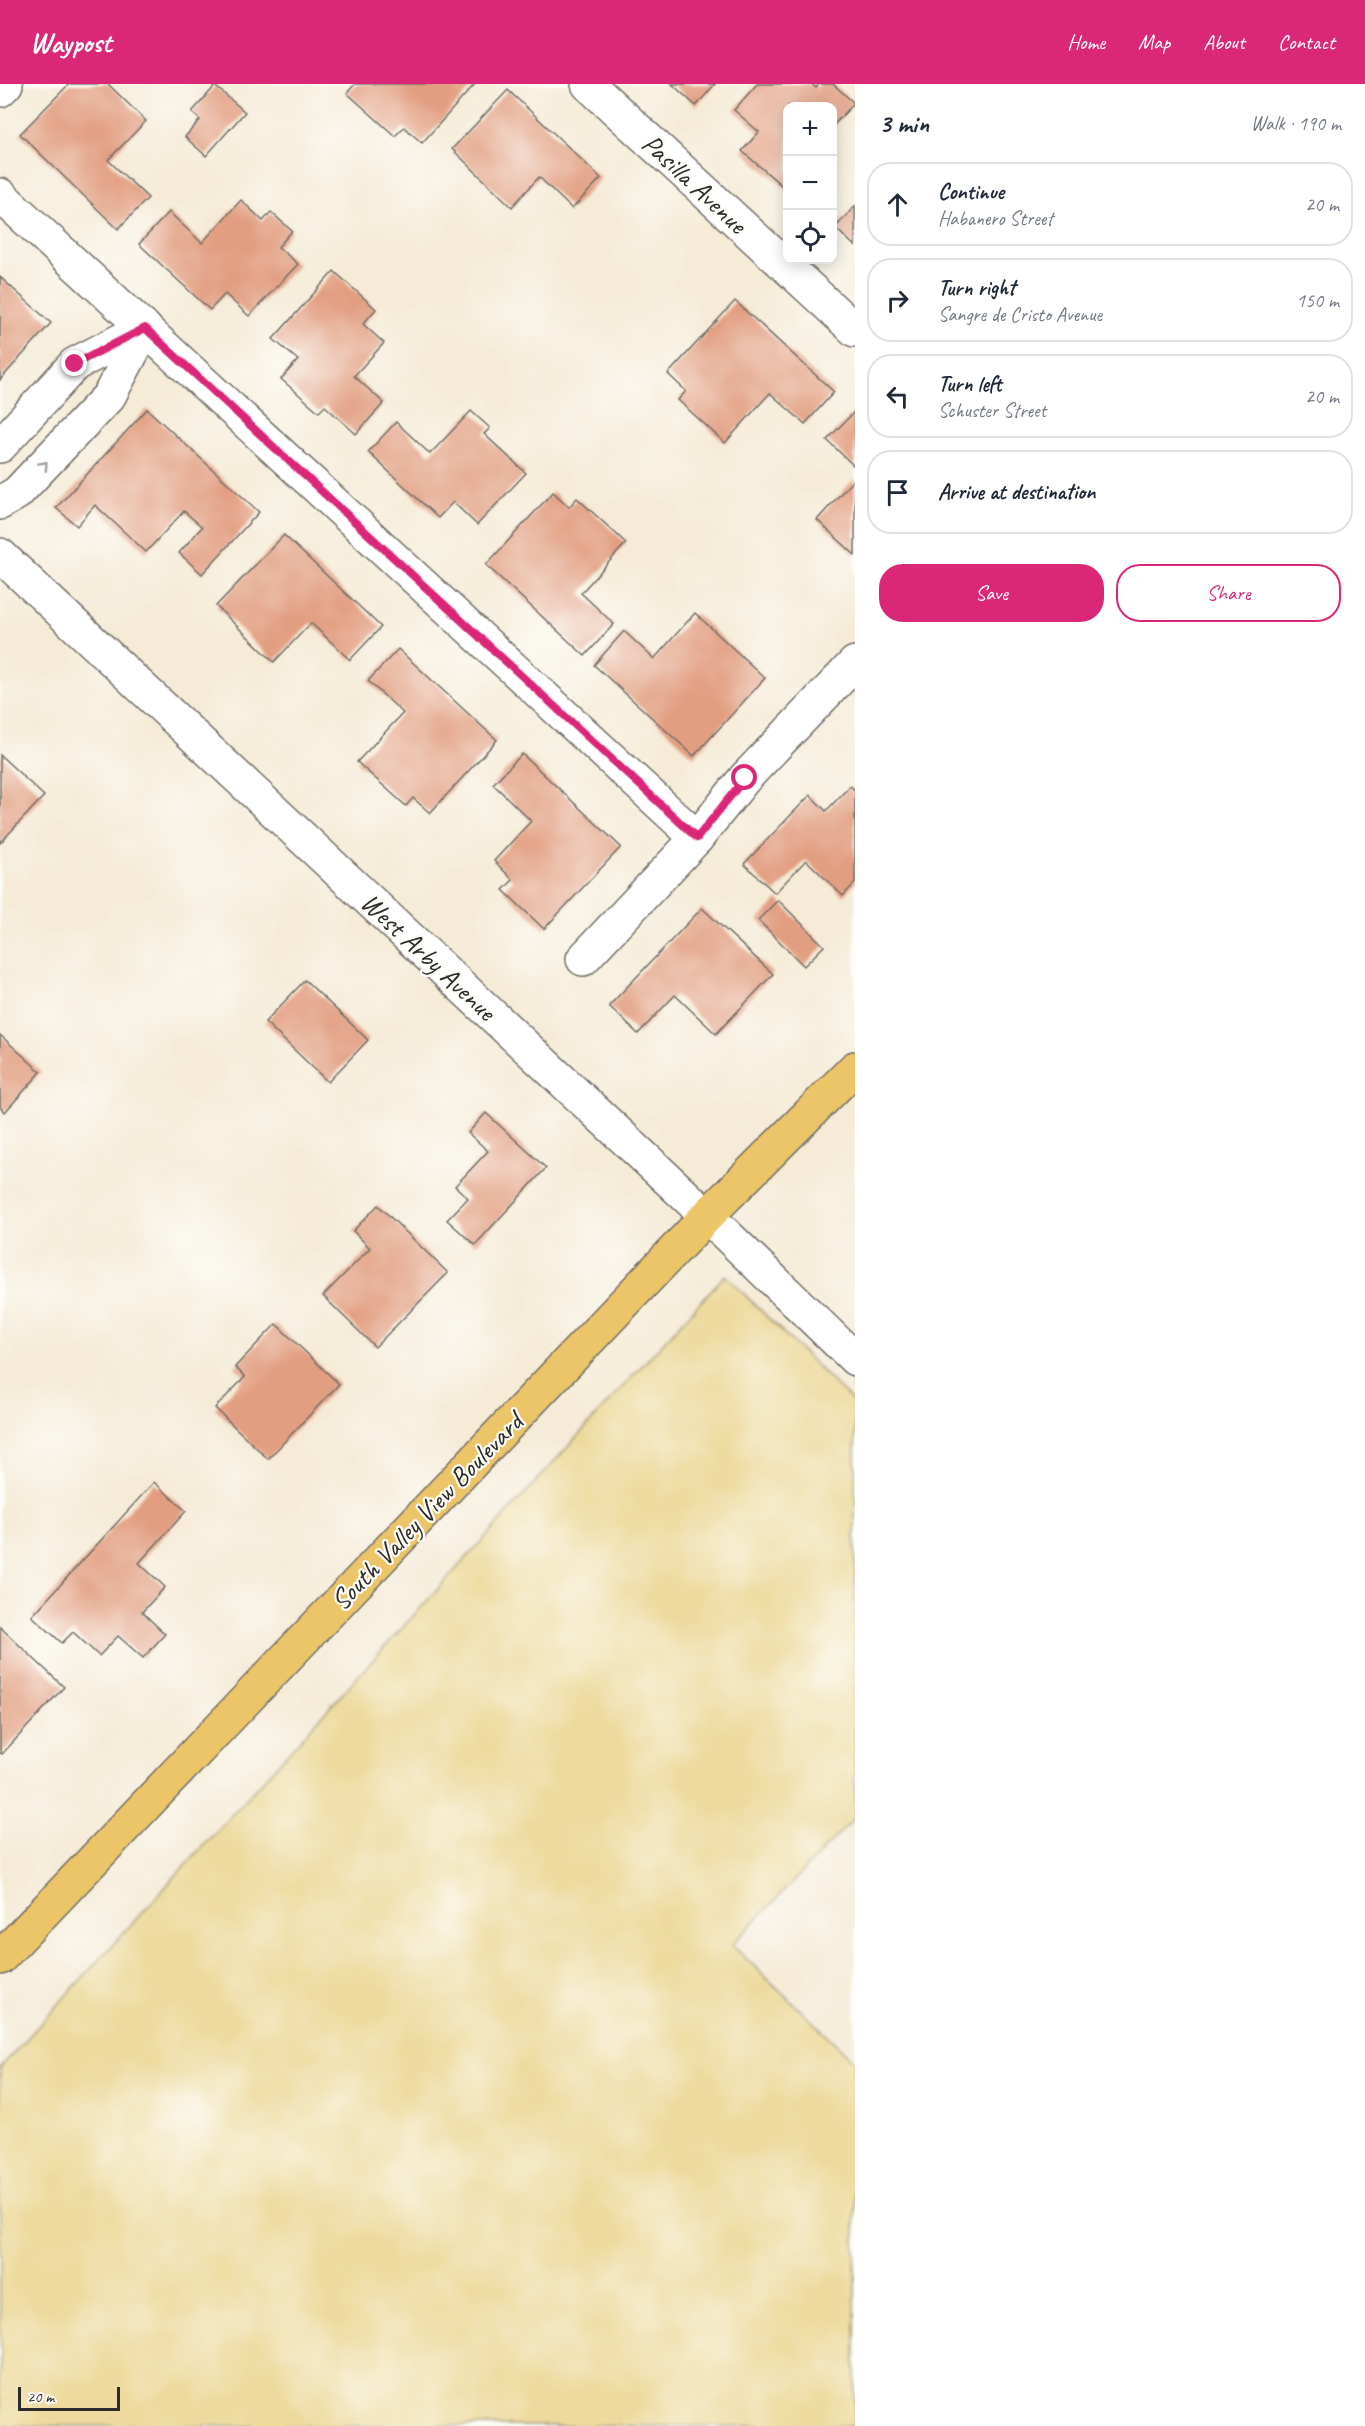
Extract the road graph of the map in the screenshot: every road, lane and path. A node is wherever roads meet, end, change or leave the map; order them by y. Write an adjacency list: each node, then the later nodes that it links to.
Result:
1 (6, 84): 3 (street)
2 (588, 84): 6 (street, Pasilla Avenue)
3 (0, 90)
4 (0, 195): 5 (street)
5 (145, 328): 7 (street); 8 (street, one-way to 5); 11 (street)
6 (855, 330)
7 (0, 446)
8 (0, 503)
9 (0, 555): 14 (street, West Arby Avenue)
10 (855, 663): 11 (street)
11 (697, 838): 12 (street)
12 (583, 959)
13 (855, 1068): 14 (main road, South Valley View Boulevard)
14 (707, 1216): 15 (street, West Arby Avenue); 16 (main road, South Valley View Boulevard)
15 (855, 1359)
16 (1, 1955)

